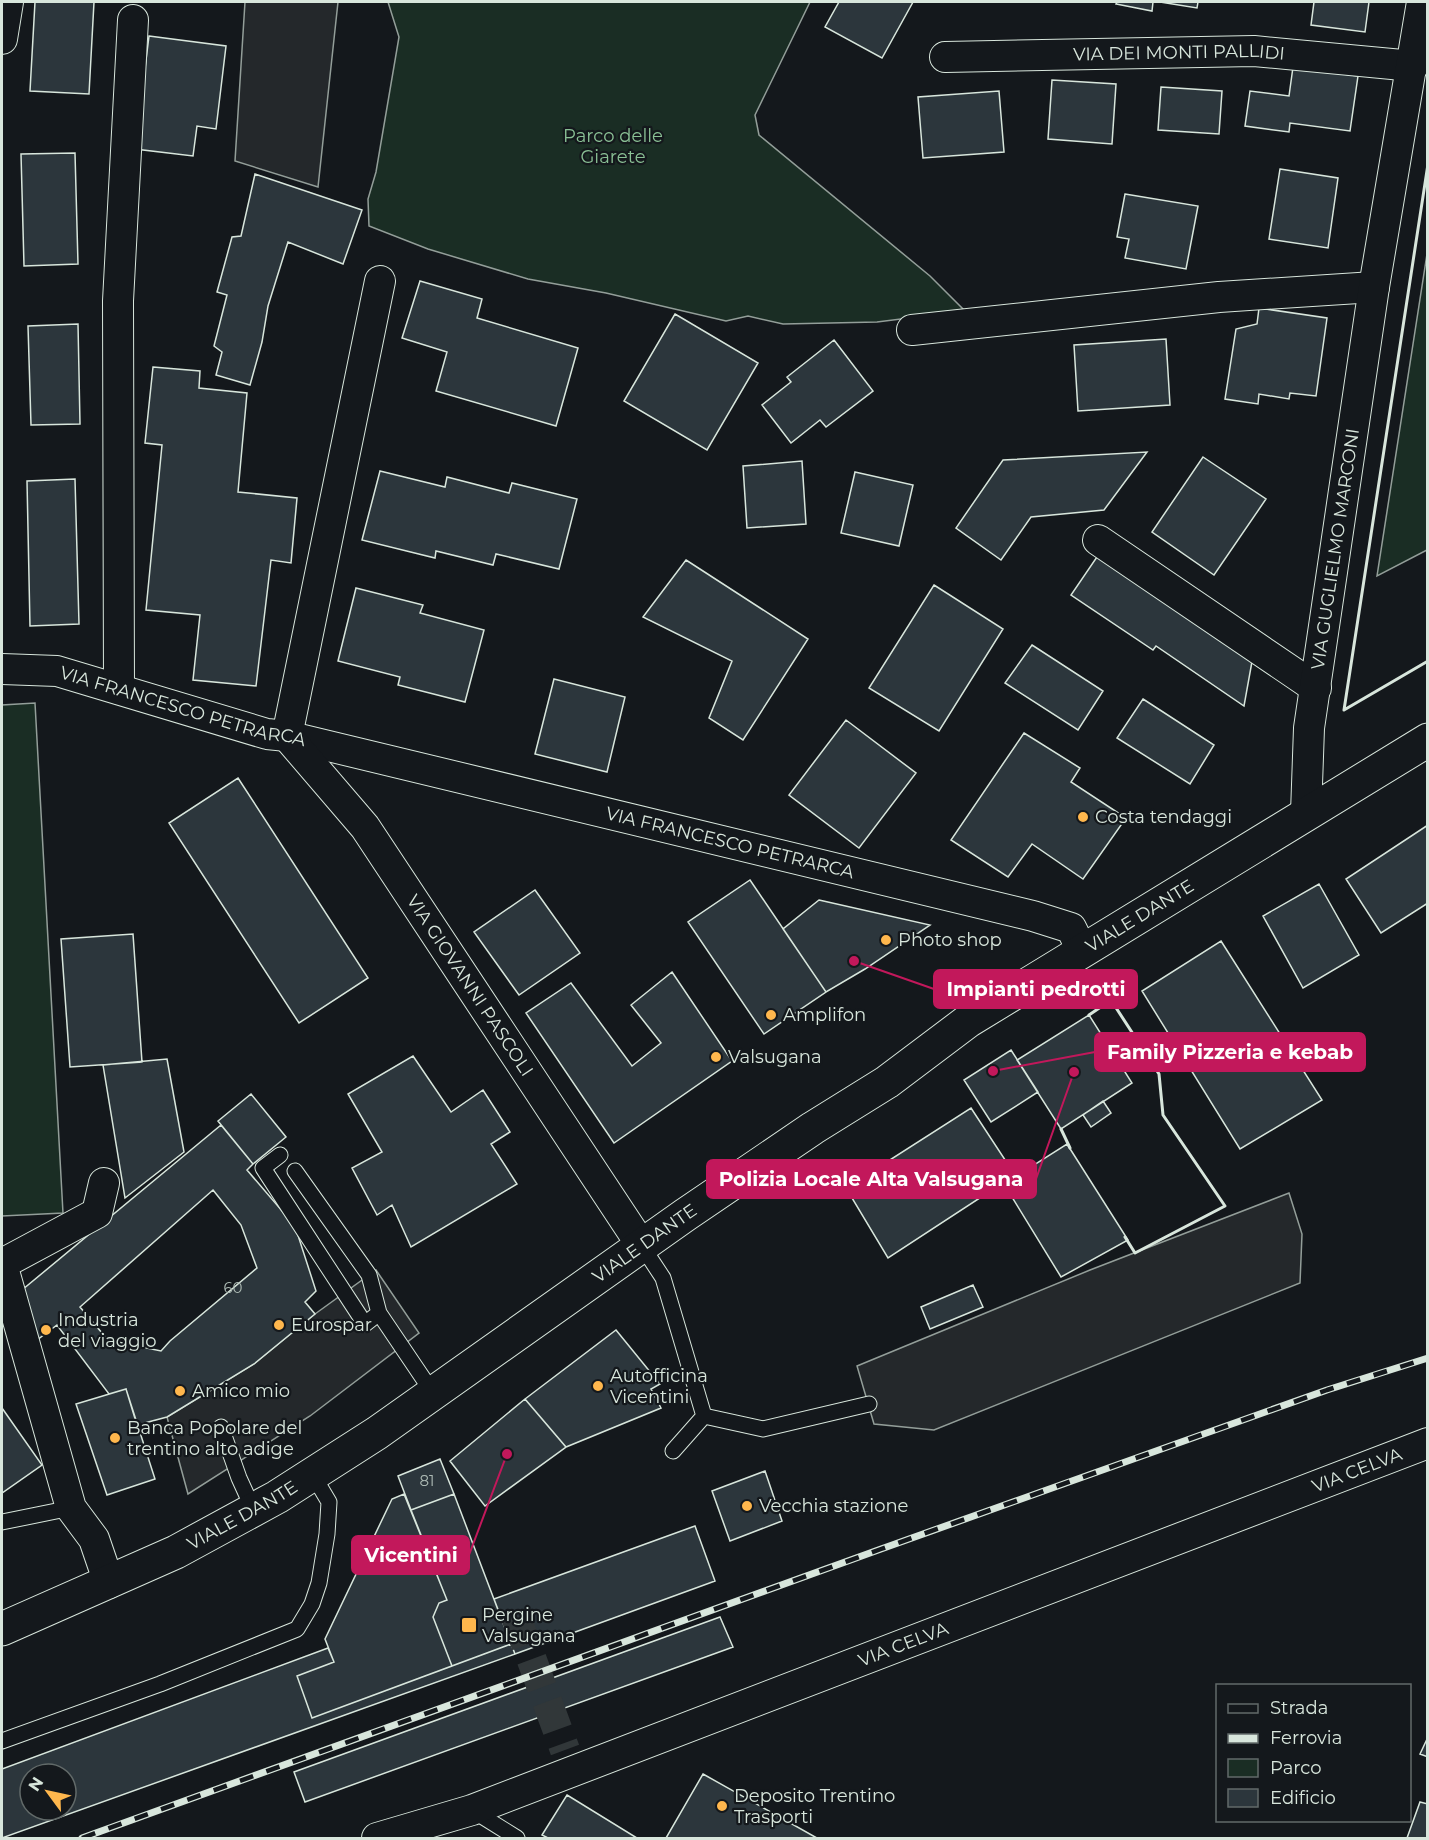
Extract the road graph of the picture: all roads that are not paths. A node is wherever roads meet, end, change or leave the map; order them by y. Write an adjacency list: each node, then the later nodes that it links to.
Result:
1 (8, 2): 4 (street)
2 (1422, 2): 6 (street, VIA GUGLIELMO MARCONI)
3 (133, 20): 13 (street)
4 (2, 39)
5 (945, 57): 6 (street, VIA DEI MONTI PALLIDI)
6 (1413, 66): 8 (street, VIA GUGLIELMO MARCONI)
7 (380, 281): 14 (street)
8 (1374, 287): 9 (street); 12 (street, VIA GUGLIELMO MARCONI)
9 (912, 330)
10 (1098, 540): 12 (street)
11 (2, 669): 13 (street, VIA FRANCESCO PETRARCA)
12 (1316, 688): 18 (street, VIA GUGLIELMO MARCONI)
13 (119, 689): 14 (street, VIA FRANCESCO PETRARCA)
14 (287, 736): 16 (street, VIA FRANCESCO PETRARCA); 17 (street, VIA GIOVANNI PASCOLI)
15 (1428, 740): 18 (main road, VIALE DANTE)
16 (364, 754): 17 (street); 19 (street, VIA FRANCESCO PETRARCA)
17 (333, 789): 23 (street, VIA GIOVANNI PASCOLI)
18 (1306, 813): 19 (main road, VIALE DANTE)
19 (1082, 950): 23 (main road, VIALE DANTE)
20 (280, 1155): 24 (lane)
21 (295, 1171): 24 (lane)
22 (105, 1183): 32 (street)
23 (642, 1246): 25 (main road, VIALE DANTE); 27 (lane)
24 (379, 1313): 25 (lane)
25 (433, 1393): 31 (main road, VIALE DANTE)
26 (869, 1404): 27 (lane)
27 (704, 1416): 30 (lane)
28 (221, 1427): 33 (lane)
29 (1428, 1443): 38 (street, VIA CELVA)
30 (673, 1451)
31 (313, 1475): 33 (main road, VIALE DANTE); 37 (lane)
32 (71, 1508): 34 (lane); 35 (street)
33 (254, 1511): 35 (main road, VIALE DANTE)
34 (2, 1522)
35 (109, 1583): 36 (main road, VIALE DANTE)
36 (2, 1629)
37 (2, 1741)
38 (472, 1810): 39 (street, VIA CELVA); 40 (lane)
39 (377, 1839)
40 (518, 1839)

